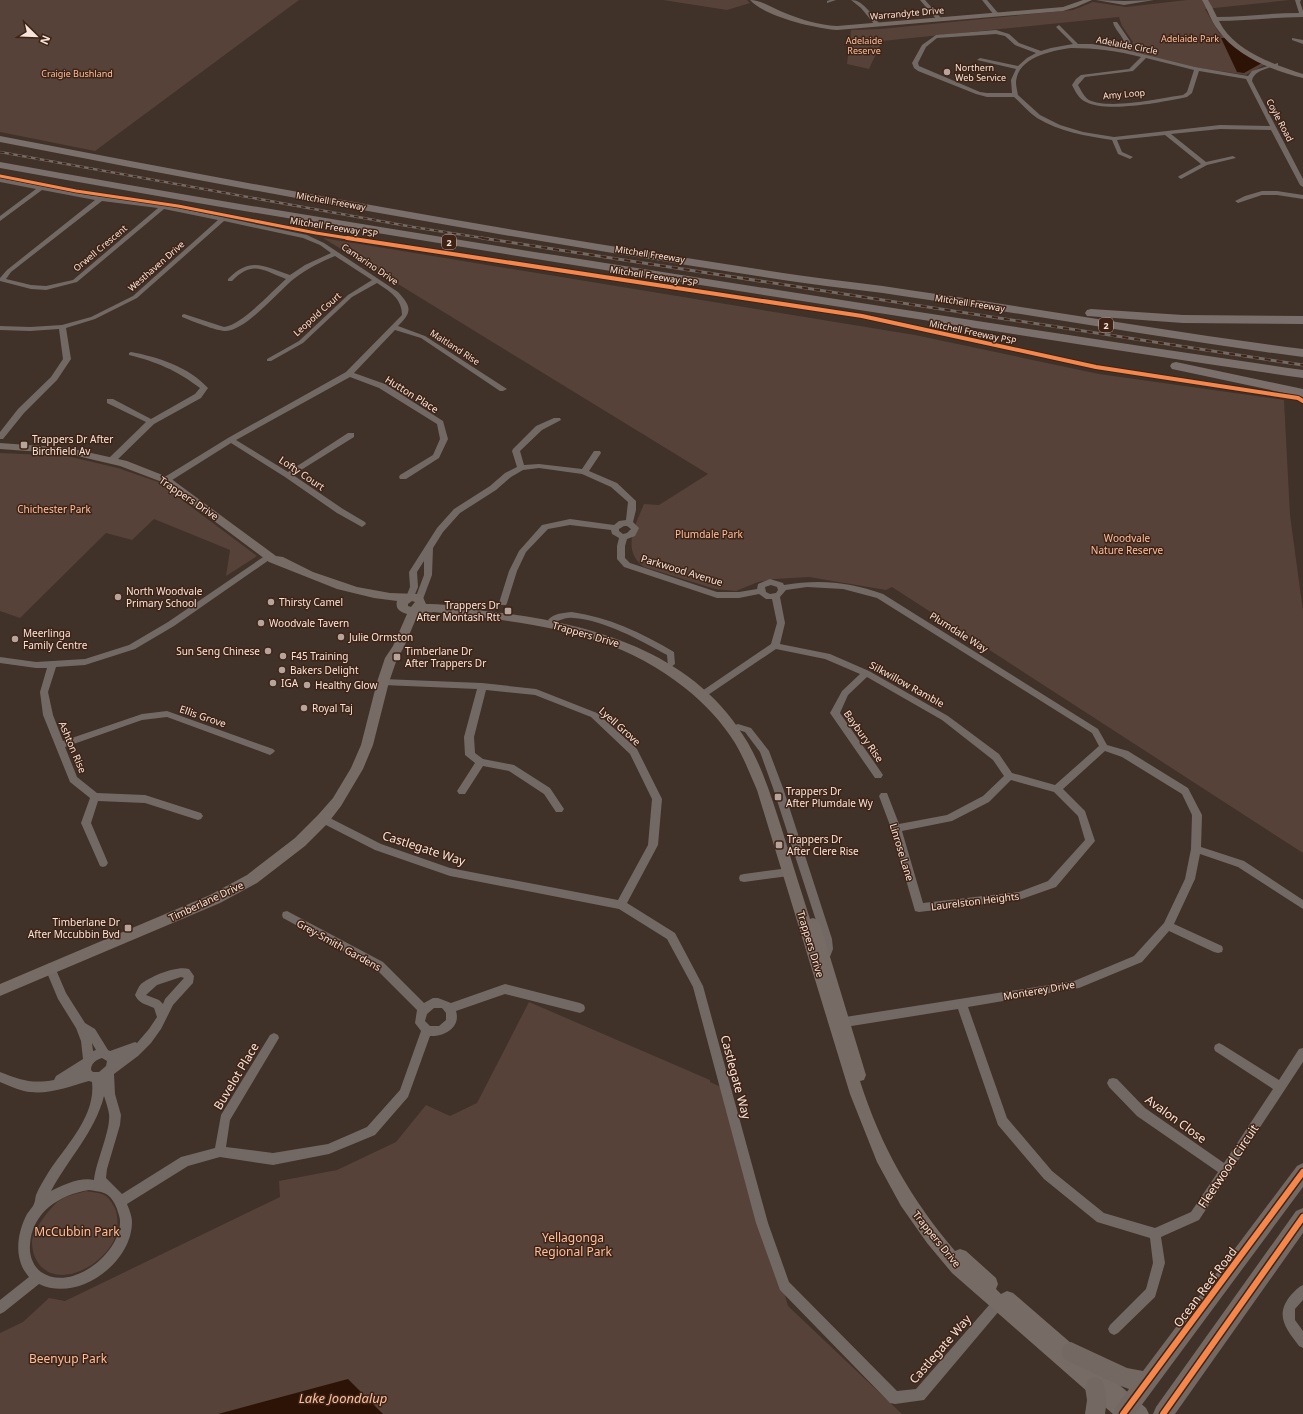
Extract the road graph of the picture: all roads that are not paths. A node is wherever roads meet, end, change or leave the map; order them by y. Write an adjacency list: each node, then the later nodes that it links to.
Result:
1 (753, 0): 16 (main road, Warrandyte Drive)
2 (853, 0): 16 (street)
3 (922, 0): 14 (street)
4 (984, 0): 11 (street)
5 (1089, 0): 11 (main road, Warrandyte Drive)
6 (1098, 0): 7 (street)
7 (1152, 0)
8 (1205, 0): 13 (main road)
9 (1209, 0): 13 (main road)
10 (1299, 0): 12 (street)
11 (996, 14): 14 (main road, Warrandyte Drive)
12 (1302, 15): 13 (street)
13 (1218, 19): 25 (main road)
14 (938, 20): 16 (main road, Warrandyte Drive)
15 (1115, 22): 21 (street)
16 (877, 24)
17 (1059, 28): 20 (street)
18 (1294, 39): 19 (street)
19 (1303, 42)
20 (1077, 46): 21 (street, Adelaide Circle); 22 (street, Adelaide Circle)
21 (1122, 51): 23 (street, Adelaide Circle)
22 (1040, 53): 26 (street, Adelaide Circle); 30 (street)
23 (1145, 56): 27 (street, Adelaide Circle); 27 (street, Amy Loop)
24 (980, 60): 26 (street)
25 (1273, 64): 28 (main road); 29 (street)
26 (1019, 68): 30 (street)
27 (1197, 70): 29 (street, Adelaide Circle)
28 (1303, 75)
29 (1249, 78): 31 (street, Coyle Road)
30 (1015, 95): 33 (street)
31 (1274, 128): 32 (street); 41 (street, Coyle Road)
32 (1167, 134): 33 (street); 37 (street)
33 (1114, 139): 35 (street)
34 (0, 140): 53 (highway, Mitchell Freeway / 2)
35 (1130, 157)
36 (1233, 158): 37 (street)
37 (1205, 164): 39 (street)
38 (0, 165): 59 (highway, Mitchell Freeway / 2)
39 (1181, 177)
40 (0, 180): 42 (street, Camarino Drive)
41 (1303, 185)
42 (41, 188): 44 (street, Camarino Drive); 47 (street)
43 (1303, 197): 45 (street)
44 (100, 199): 46 (street, Camarino Drive); 46 (street, Orwell Crescent)
45 (1238, 201)
46 (163, 207): 48 (street, Camarino Drive)
47 (0, 219)
48 (223, 219): 49 (street, Camarino Drive); 56 (street, Westhaven Drive)
49 (336, 253): 50 (street); 52 (street, Camarino Drive)
50 (290, 278): 51 (street); 54 (street)
51 (230, 280)
52 (377, 280): 57 (street, Camarino Drive); 62 (street, Leopold Court)
53 (910, 294): 55 (highway); 60 (highway, Mitchell Freeway / 2)
54 (184, 316)
55 (1303, 320)
56 (62, 327): 58 (street, Westhaven Drive); 71 (street)
57 (394, 327): 63 (street, Camarino Drive); 65 (street, Maitland Rise)
58 (0, 328)
59 (1009, 330): 64 (highway, Mitchell Freeway / 2); 66 (highway)
60 (1303, 353)
61 (131, 354): 69 (street)
62 (269, 360)
63 (349, 374): 72 (street, Camarino Drive); 79 (street, Hutton Place)
64 (1303, 374)
65 (503, 389)
66 (1303, 393)
67 (110, 401): 69 (street)
68 (557, 420): 76 (street)
69 (152, 422): 75 (street)
70 (351, 435): 78 (street)
71 (0, 437)
72 (231, 440): 78 (street, Lofty Court); 80 (street, Camarino Drive)
73 (0, 446): 75 (main road, Trappers Drive)
74 (597, 453): 77 (street)
75 (112, 460): 80 (main road, Trappers Drive)
76 (521, 468): 77 (street); 85 (street)
77 (584, 472): 81 (street)
78 (288, 475): 82 (street, Lofty Court)
79 (402, 477)
80 (166, 480): 86 (main road, Trappers Drive)
81 (629, 523): 83 (street); 84 (street)
82 (362, 524)
83 (616, 528): 84 (street); 91 (street)
84 (624, 536): 88 (street, Parkwood Avenue)
85 (429, 548): 90 (street); 90 (street)
86 (271, 558): 90 (main road, Trappers Drive); 94 (street)
87 (781, 588): 88 (street); 89 (street); 100 (street, Plumdale Way)
88 (760, 591): 89 (street)
89 (776, 596): 92 (street)
90 (411, 603): 96 (main road, Timberlane Drive); 98 (main road, Trappers Drive); 98 (main road, Trappers Drive)
91 (503, 603)
92 (775, 646): 95 (street, Silkwillow Ramble); 98 (street)
93 (0, 660): 94 (street)
94 (52, 664): 99 (street, Ashton Rise)
95 (866, 673): 103 (street, Baybury Rise); 104 (street, Silkwillow Ramble)
96 (383, 682): 97 (street, Lyell Grove); 111 (main road, Timberlane Drive)
97 (482, 686): 102 (street); 117 (street, Lyell Grove)
98 (705, 693): 115 (main road, Trappers Drive); 130 (main road, Trappers Drive)
99 (60, 745): 101 (street, Ellis Grove); 108 (street, Ashton Rise)
100 (1104, 748): 105 (street); 113 (street, Monterey Drive)
101 (270, 751)
102 (481, 762): 106 (street); 109 (street)
103 (878, 775)
104 (1009, 776): 105 (street); 112 (street)
105 (1057, 789): 119 (street, Laurelston Heights)
106 (462, 791)
107 (884, 796): 112 (street, Linrose Lane)
108 (95, 797): 110 (street); 114 (street)
109 (559, 809)
110 (198, 816)
111 (323, 819): 117 (street, Castlegate Way); 123 (main road, Timberlane Drive)
112 (896, 828): 119 (street, Linrose Lane)
113 (1196, 849): 118 (street); 121 (street, Monterey Drive)
114 (103, 862)
115 (788, 872): 116 (street); 130 (main road, Trappers Drive)
116 (744, 878)
117 (621, 905): 155 (street, Castlegate Way)
118 (1303, 905)
119 (919, 908)
120 (287, 915): 128 (street, Grey-Smith Gardens)
121 (1168, 926): 122 (street); 125 (street, Monterey Drive)
122 (1218, 949)
123 (50, 968): 124 (main road, Timberlane Drive); 131 (street)
124 (0, 990)
125 (961, 1003): 130 (street, Monterey Drive); 152 (street)
126 (450, 1008): 127 (street); 128 (street); 132 (street)
127 (580, 1008)
128 (423, 1010): 132 (street)
129 (162, 1017): 129 (street); 134 (street)
130 (839, 1023): 155 (main road, Trappers Drive)
131 (81, 1026): 137 (street); 138 (street)
132 (427, 1030): 145 (street)
133 (274, 1038): 145 (street, Buvelot Place)
134 (142, 1044): 137 (street); 139 (street)
135 (1219, 1048): 144 (street)
136 (1303, 1053): 144 (street, Fleetwood Circuit)
137 (107, 1054): 138 (street); 139 (street)
138 (88, 1062): 141 (street); 143 (street)
139 (110, 1070): 141 (street); 148 (street)
140 (0, 1077): 143 (street)
141 (93, 1077): 143 (street); 150 (street)
142 (1113, 1083): 146 (street, Avalon Close)
143 (50, 1085)
144 (1280, 1088): 146 (street, Fleetwood Circuit)
145 (220, 1152): 149 (street)
146 (1226, 1171): 152 (street, Fleetwood Circuit)
147 (1303, 1172): 160 (main road, Ocean Reef Road)
148 (107, 1188): 149 (street); 150 (street)
149 (121, 1201): 153 (street)
150 (38, 1209): 153 (street)
151 (1303, 1217): 164 (main road)
152 (1155, 1234): 157 (street)
153 (38, 1277): 156 (street)
154 (1303, 1291): 158 (street)
155 (1001, 1300): 159 (main road, Trappers Drive); 161 (main road, Trappers Drive)
156 (0, 1308)
157 (1114, 1329)
158 (1303, 1342)
159 (1071, 1352): 160 (main road); 162 (main road, Trappers Drive)
160 (1146, 1382): 162 (main road, Ocean Reef Road)
161 (1095, 1387): 162 (main road, Trappers Drive); 163 (main road)
162 (1128, 1412)
163 (1095, 1414)
164 (1163, 1414)

